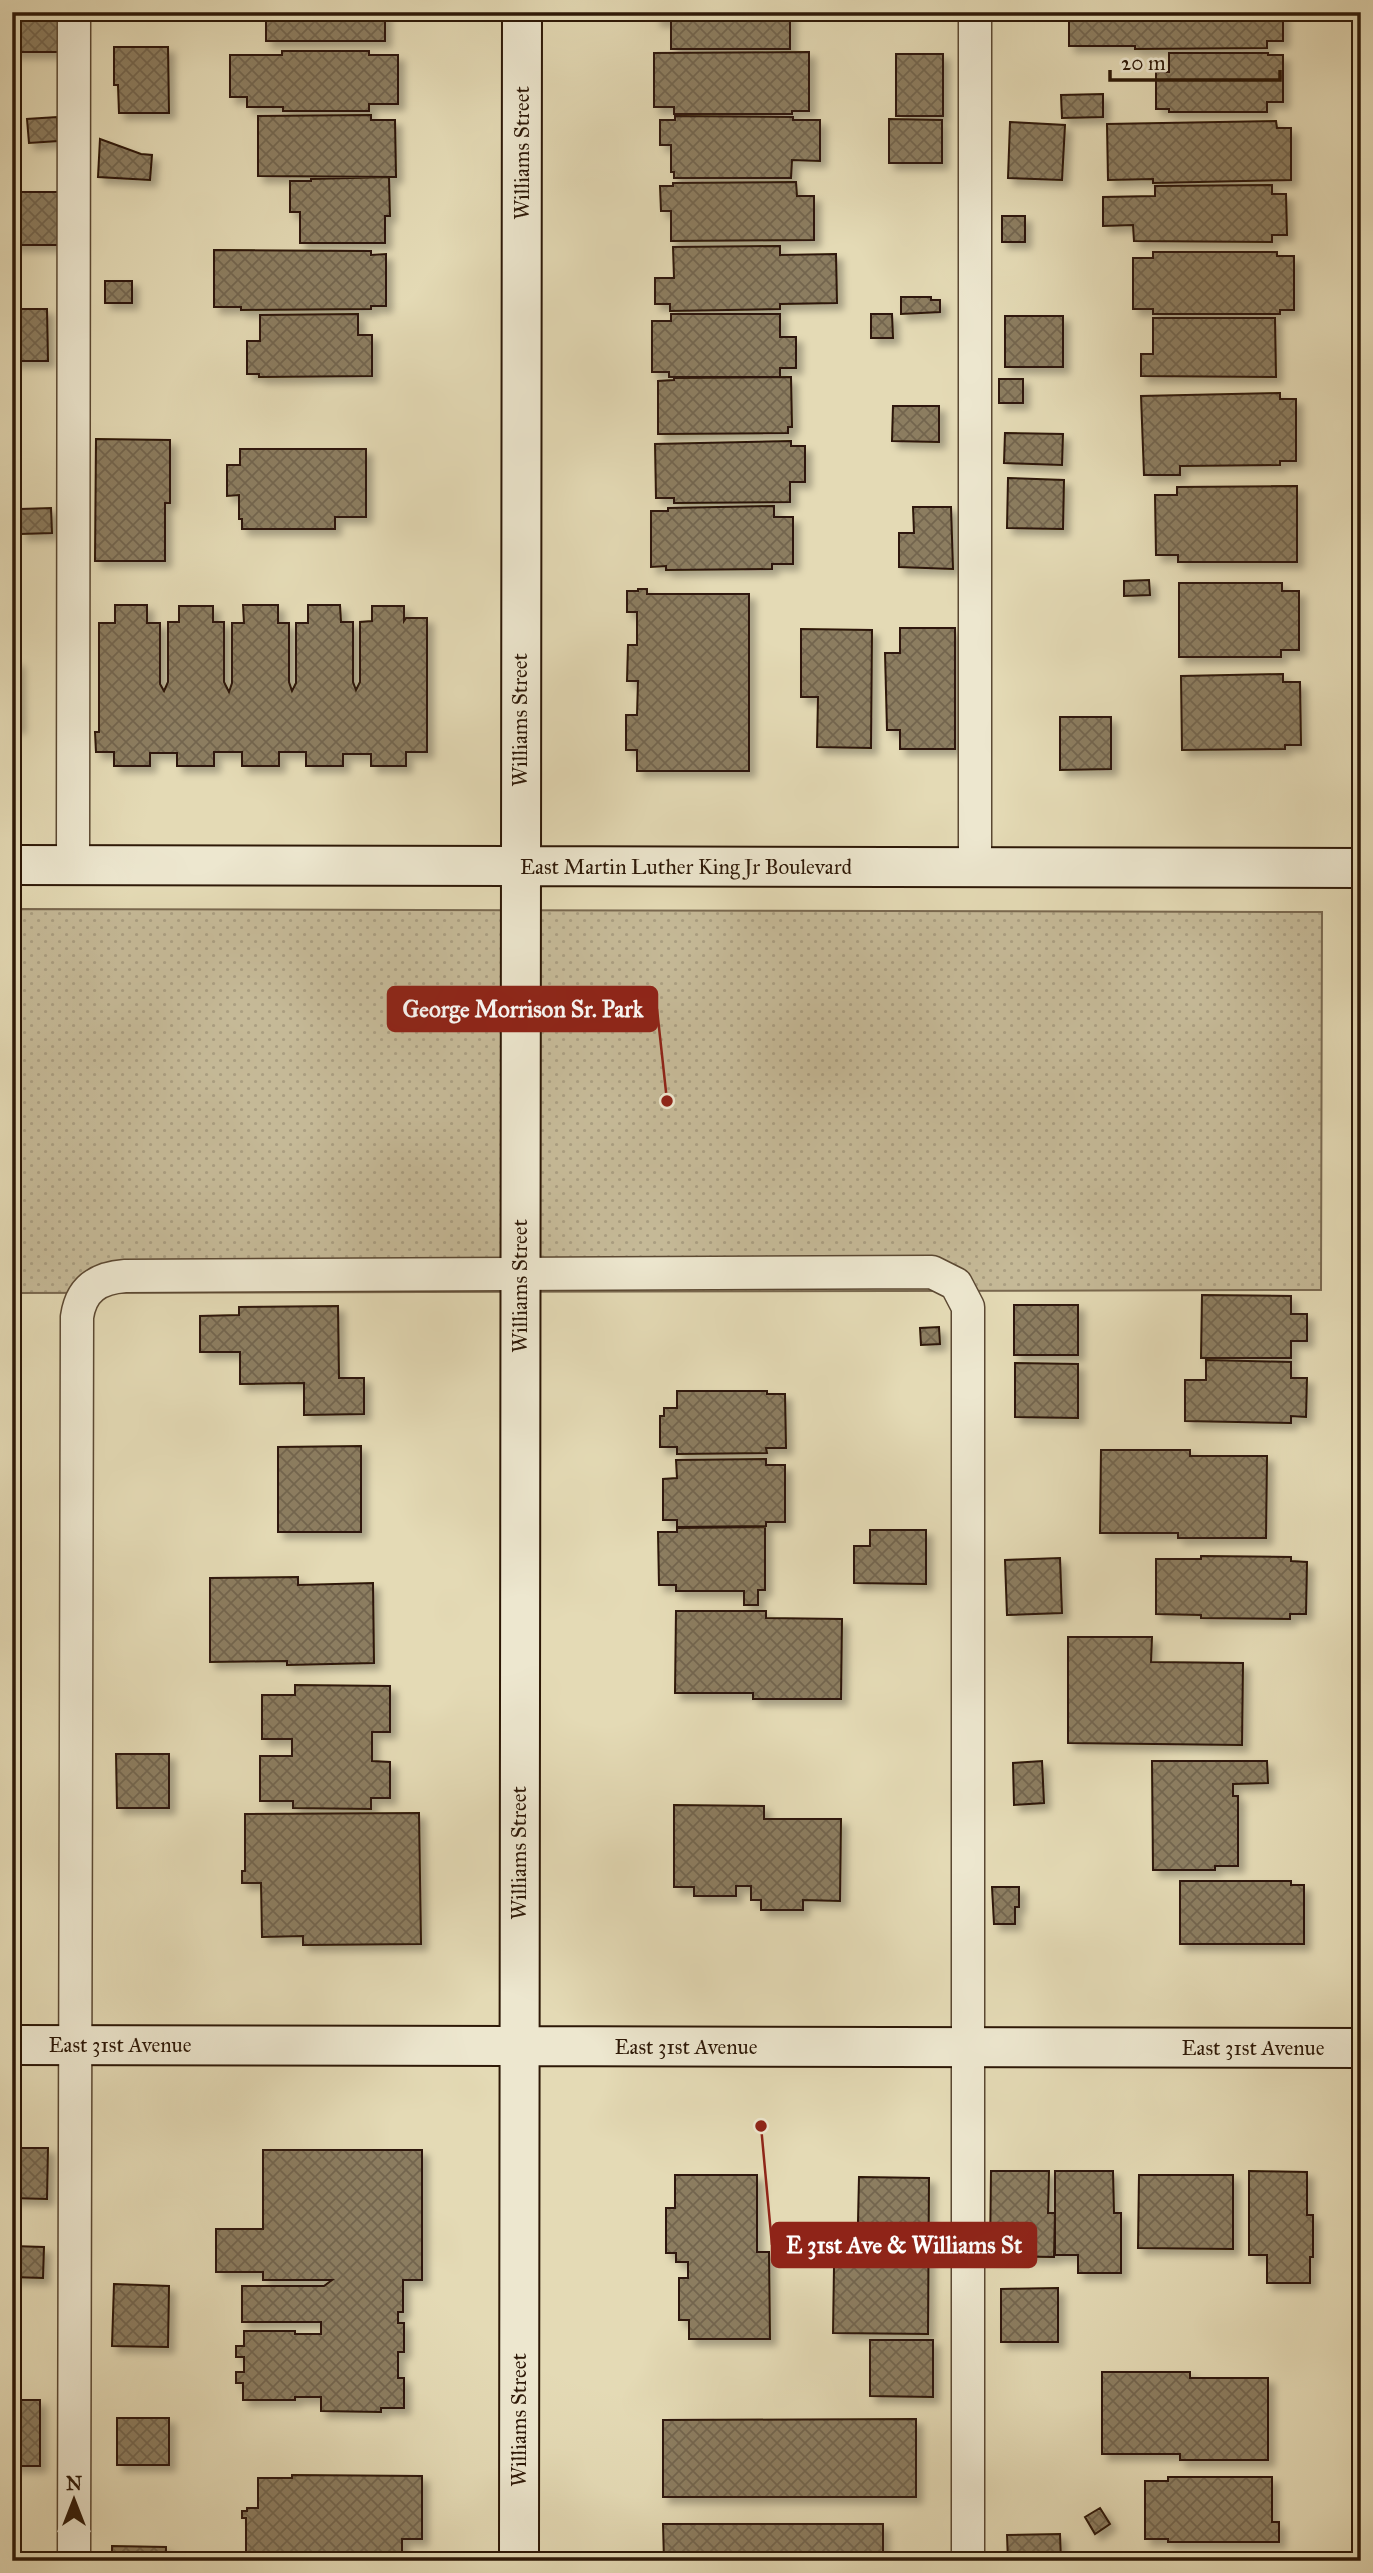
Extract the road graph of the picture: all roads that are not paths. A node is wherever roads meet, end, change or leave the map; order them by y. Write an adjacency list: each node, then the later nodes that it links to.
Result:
1 (74, 12): 5 (lane)
2 (522, 12): 6 (main road, Williams Street)
3 (975, 12): 7 (lane)
4 (12, 865): 5 (main road, East Martin Luther King Jr Boulevard)
5 (73, 865): 6 (main road, East Martin Luther King Jr Boulevard)
6 (520, 867): 7 (main road, East Martin Luther King Jr Boulevard); 9 (main road, Williams Street)
7 (975, 867): 8 (main road, East Martin Luther King Jr Boulevard)
8 (1361, 868)
9 (520, 1274): 11 (lane); 12 (main road, Williams Street); 13 (lane)
10 (12, 2045): 11 (main road, East 31st Avenue)
11 (75, 2045): 12 (main road, East 31st Avenue); 15 (lane)
12 (519, 2047): 13 (main road, East 31st Avenue); 16 (main road, Williams Street)
13 (968, 2048): 14 (main road, East 31st Avenue); 17 (lane)
14 (1361, 2049)
15 (74, 2561)
16 (519, 2561)
17 (968, 2561)

